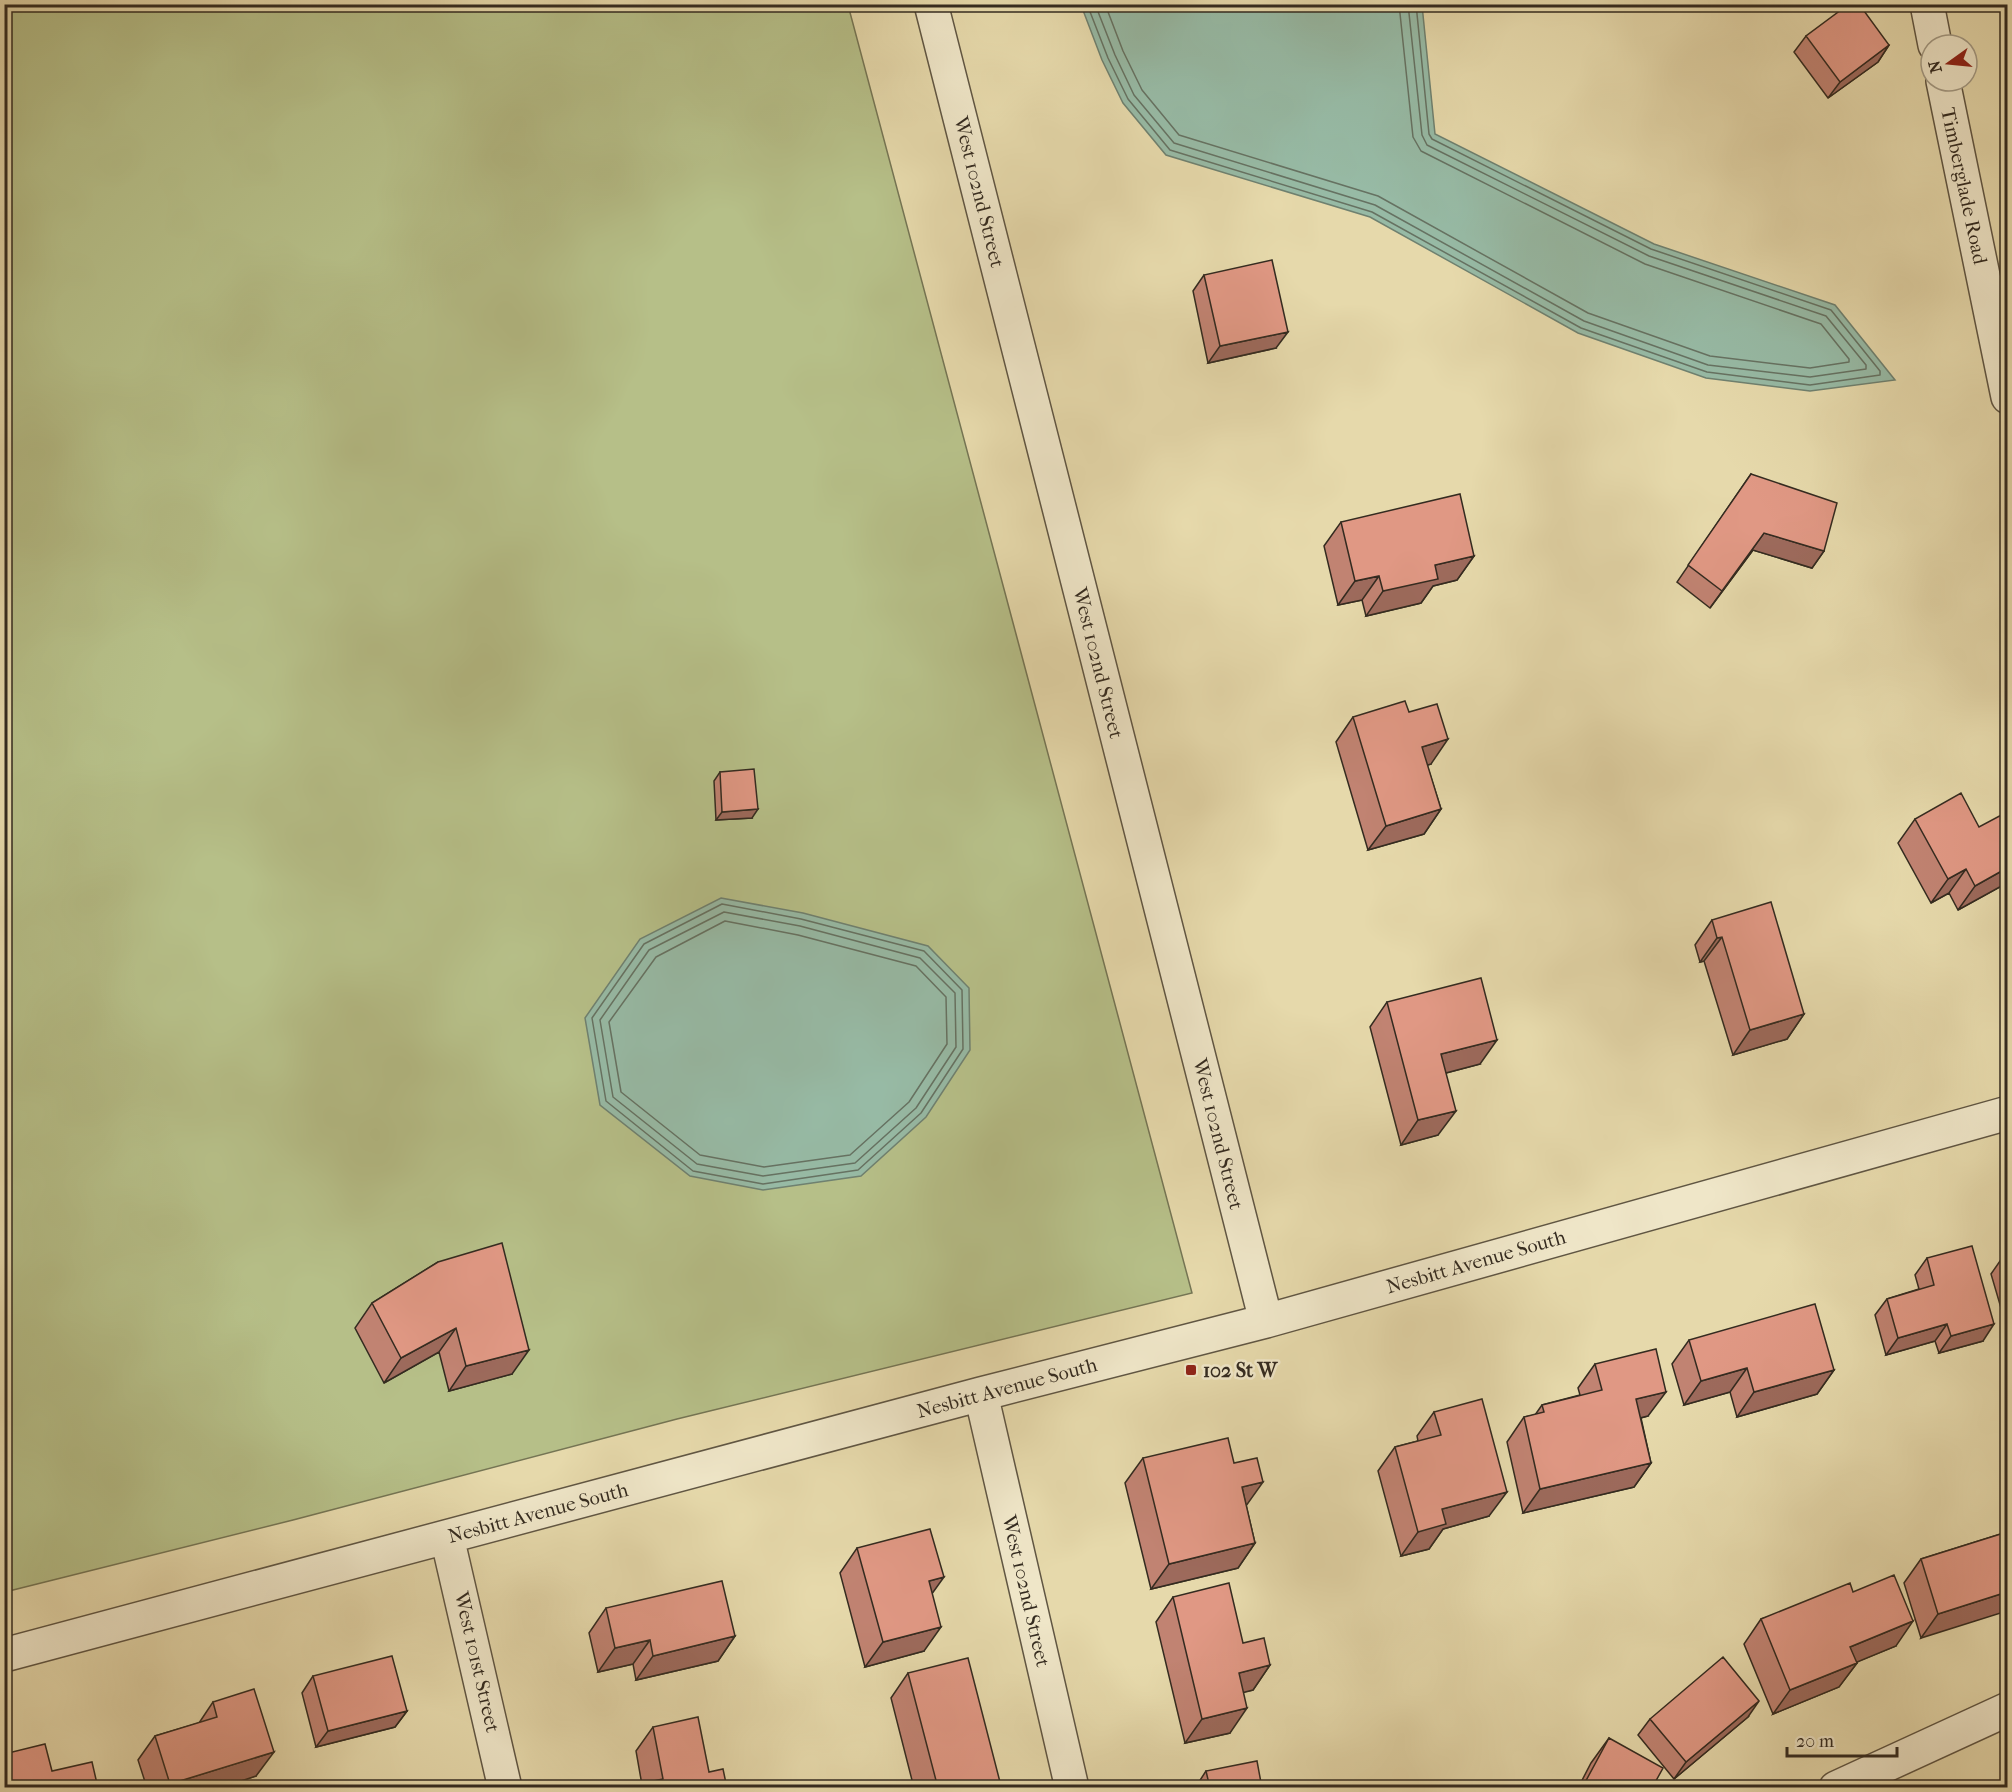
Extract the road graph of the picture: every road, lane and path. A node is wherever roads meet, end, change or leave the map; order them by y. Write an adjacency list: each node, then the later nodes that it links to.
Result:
1 (932, 4): 7 (street, West 102nd Street)
2 (1927, 4): 3 (street)
3 (1933, 33)
4 (1944, 93): 5 (street, Timberglade Road)
5 (2007, 397)
6 (2007, 1113): 7 (street, Nesbitt Avenue South)
7 (1266, 1321): 8 (street, Nesbitt Avenue South)
8 (981, 1394): 9 (street, Nesbitt Avenue South); 13 (street, West 102nd Street)
9 (447, 1537): 10 (street, Nesbitt Avenue South); 12 (street, West 101st Street)
10 (4, 1655)
11 (2007, 1709): 14 (street)
12 (505, 1788)
13 (1072, 1788)
14 (1836, 1788)

